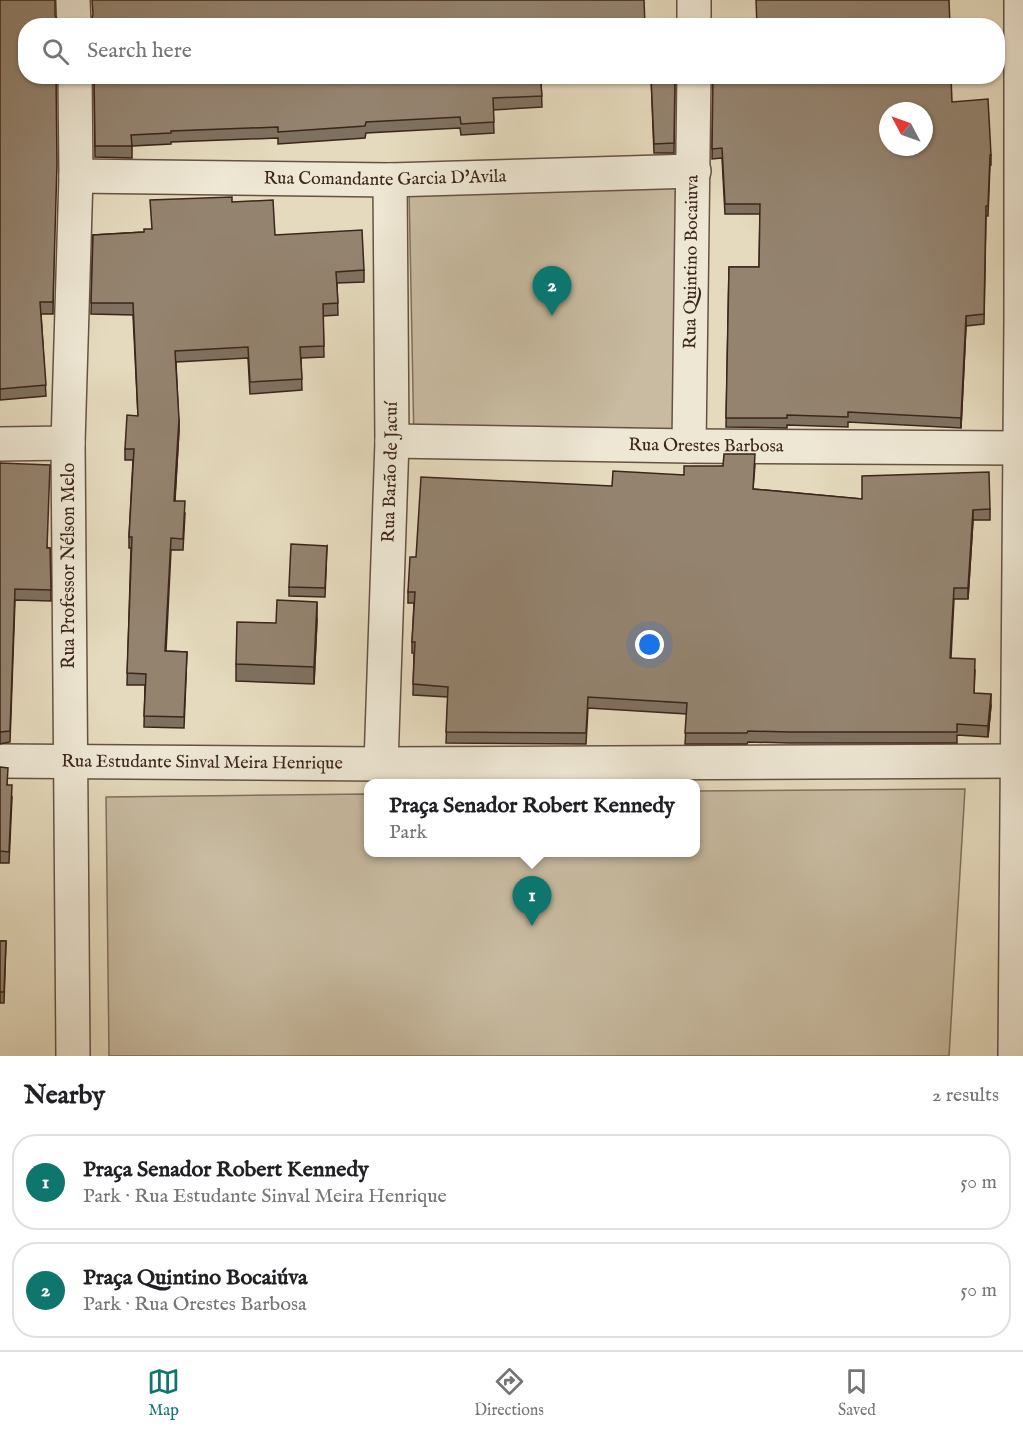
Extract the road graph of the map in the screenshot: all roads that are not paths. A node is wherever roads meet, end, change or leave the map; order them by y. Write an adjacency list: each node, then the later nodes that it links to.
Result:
1 (73, 0): 4 (street)
2 (694, 0): 5 (street)
3 (1021, 0): 15 (street)
4 (74, 18)
5 (694, 18)
6 (75, 84): 9 (street, Rua Professor Nélson Melo)
7 (694, 84): 8 (street, Rua Quintino Bocaiuva)
8 (694, 171): 10 (street, Rua Comandante Garcia D'Avila); 14 (street, Rua Quintino Bocaiuva)
9 (76, 176): 10 (street, Rua Comandante Garcia D'Avila); 12 (street, Rua Professor Nélson Melo)
10 (390, 180): 11 (street, Rua Barão de Jacuí)
11 (392, 441): 14 (street, Rua Orestes Barbosa); 19 (street, Rua Barão de Jacuí)
12 (68, 443): 13 (street); 17 (street, Rua Professor Nélson Melo)
13 (0, 444)
14 (689, 446): 15 (street, Rua Orestes Barbosa)
15 (1020, 448): 18 (street)
16 (0, 761): 17 (street, Rua Estudante Sinval Meira Henrique)
17 (70, 761): 19 (street, Rua Estudante Sinval Meira Henrique); 20 (street, Rua Professor Nélson Melo)
18 (1016, 761): 19 (street, Rua Estudante Sinval Meira Henrique); 21 (street)
19 (381, 764)
20 (73, 1056)
21 (1015, 1056)

